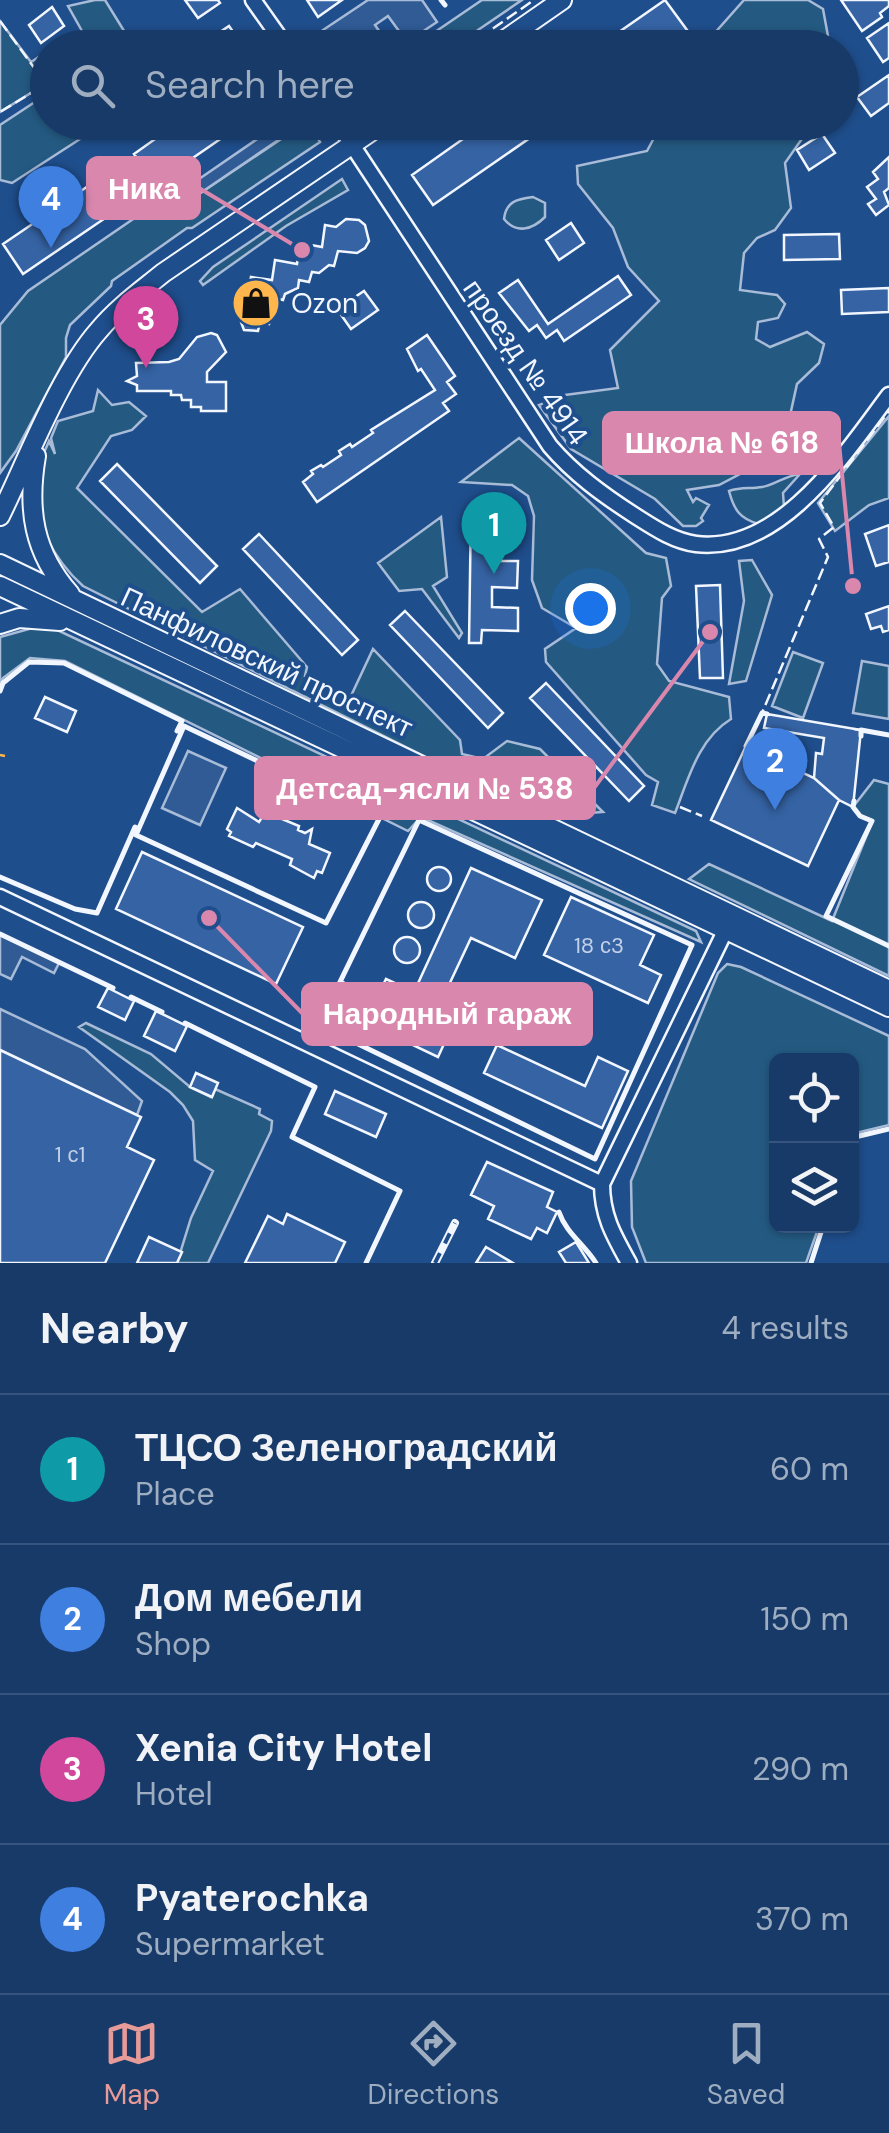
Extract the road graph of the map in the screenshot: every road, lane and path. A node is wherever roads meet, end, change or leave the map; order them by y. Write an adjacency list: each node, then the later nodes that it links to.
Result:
1 (253, 0): 3 (street)
2 (562, 0): 4 (main road)
3 (274, 30)
4 (520, 30)
5 (348, 140): 7 (street, проезд № 4914)
6 (360, 140): 7 (main road)
7 (351, 146): 8 (street, проезд № 4914); 9 (main road)
8 (889, 395)
9 (40, 435): 10 (main road); 11 (main road); 14 (main road)
10 (0, 487)
11 (0, 516)
12 (0, 564): 14 (main road, Панфиловский проспект)
13 (0, 586): 16 (main road, Панфиловский проспект)
14 (78, 603): 18 (main road, Панфиловский проспект)
15 (0, 624): 16 (main road)
16 (122, 644): 18 (main road, Панфиловский проспект)
17 (0, 897): 21 (street)
18 (730, 922): 19 (main road, Панфиловский проспект); 20 (main road, Панфиловский проспект); 21 (street)
19 (889, 990)
20 (889, 1007)
21 (602, 1184): 22 (street)
22 (630, 1263)

